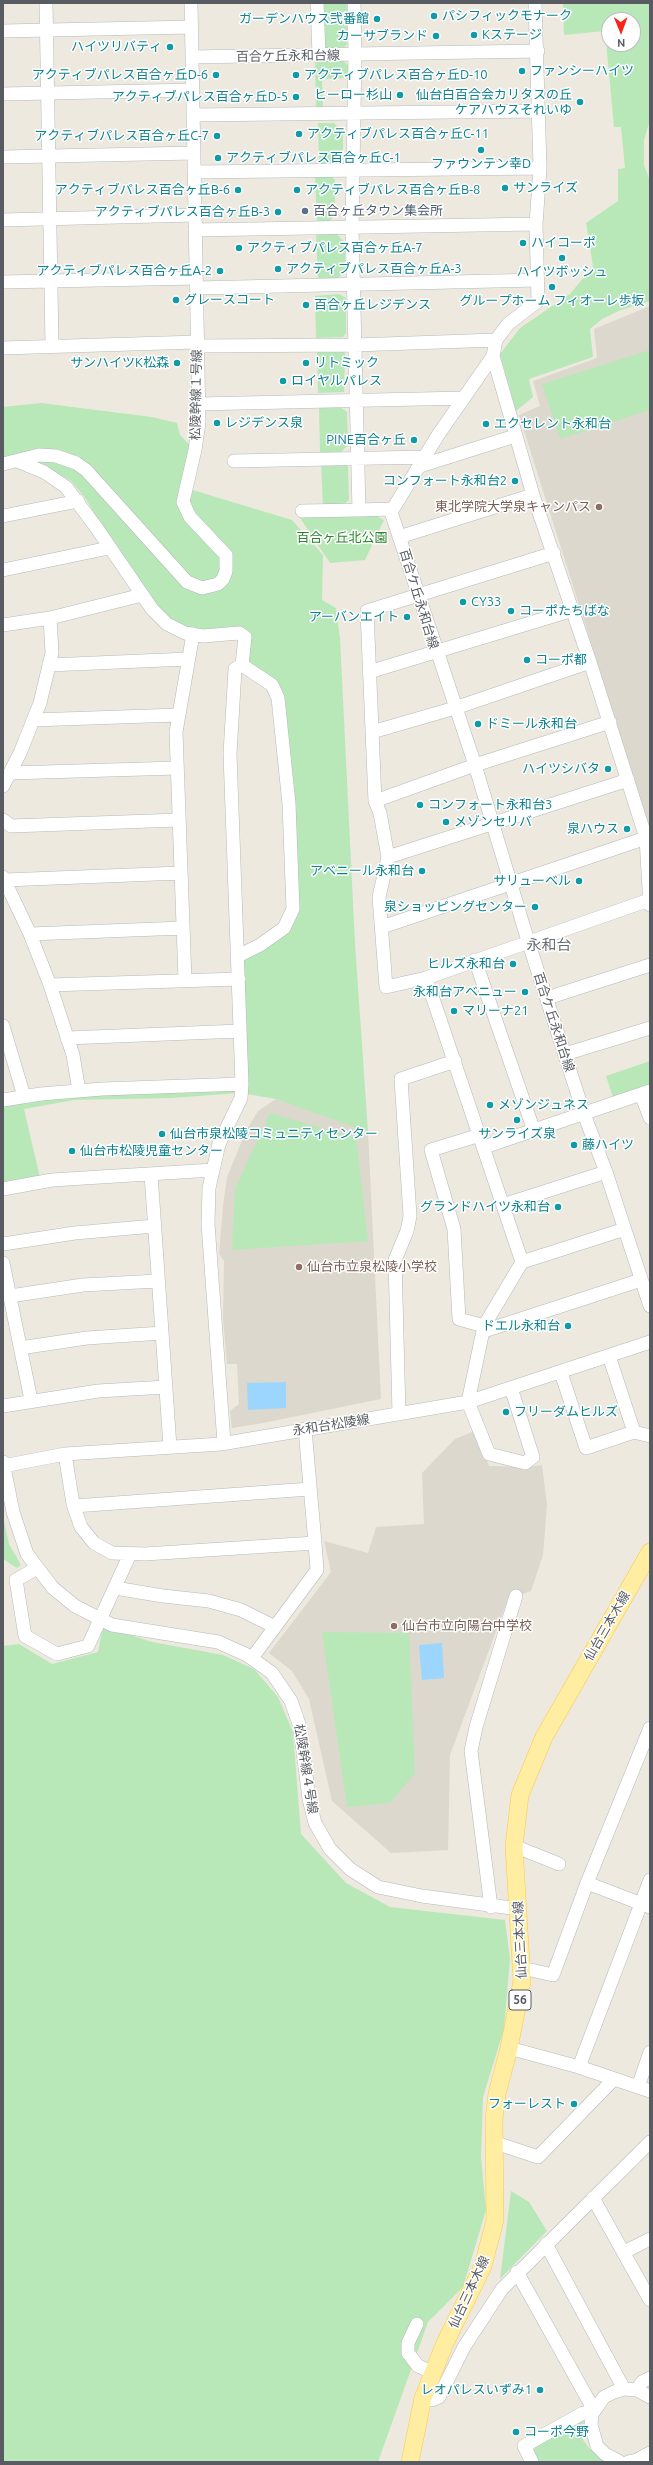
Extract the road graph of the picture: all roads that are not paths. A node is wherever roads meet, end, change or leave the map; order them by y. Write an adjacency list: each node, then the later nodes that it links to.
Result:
1 (46, 3): 7 (street)
2 (191, 3): 6 (street, 松陵幹線１号線)
3 (317, 3): 11 (street)
4 (354, 3): 10 (street)
5 (535, 3): 9 (street)
6 (191, 27): 7 (street); 12 (street, 松陵幹線１号線)
7 (46, 30): 8 (street); 14 (street)
8 (3, 31)
9 (538, 51): 10 (street); 16 (street)
10 (355, 54): 11 (street, 百合ケ丘永和台線); 17 (street, 百合ケ丘永和台線)
11 (319, 55): 12 (street, 百合ケ丘永和台線)
12 (192, 57): 13 (street, 松陵幹線１号線)
13 (192, 90): 14 (street); 18 (street, 松陵幹線１号線)
14 (48, 93): 15 (street); 20 (street)
15 (3, 94)
16 (539, 111): 17 (street); 22 (street)
17 (353, 113): 18 (street); 23 (street, 百合ケ丘永和台線)
18 (193, 115): 19 (street, 松陵幹線１号線)
19 (194, 153): 20 (street); 24 (street, 松陵幹線１号線)
20 (49, 156): 21 (street); 26 (street)
21 (3, 157)
22 (540, 168): 23 (street); 28 (street)
23 (353, 170): 24 (street); 29 (street, 百合ケ丘永和台線)
24 (194, 172): 25 (street, 松陵幹線１号線)
25 (195, 215): 26 (street); 30 (street, 松陵幹線１号線)
26 (50, 219): 27 (street); 32 (street)
27 (3, 220)
28 (536, 224): 29 (street); 31 (street)
29 (352, 228): 30 (street); 35 (street, 百合ケ丘永和台線)
30 (195, 230): 34 (street, 松陵幹線１号線)
31 (538, 280): 35 (street); 36 (street)
32 (51, 281): 33 (street); 34 (street); 38 (street)
33 (3, 282)
34 (196, 283): 35 (street); 37 (street, 松陵幹線１号線)
35 (353, 285): 39 (street, 百合ケ丘永和台線)
36 (496, 340): 39 (street); 41 (street)
37 (197, 344): 38 (street); 39 (street); 44 (street, 松陵幹線１号線)
38 (52, 345): 40 (street)
39 (355, 345): 43 (street, 百合ケ丘永和台線)
40 (3, 348)
41 (493, 356): 42 (street); 45 (street)
42 (464, 398): 43 (street); 49 (street)
43 (356, 400): 44 (street); 46 (street, 百合ケ丘永和台線)
44 (198, 404): 47 (street, 松陵幹線１号線)
45 (515, 436): 49 (street); 51 (street)
46 (358, 458): 48 (street); 49 (street); 53 (street, 百合ケ丘永和台線)
47 (17, 461): 50 (street, 松陵幹線１号線); 52 (street)
48 (234, 461)
49 (422, 461): 55 (street)
50 (3, 464)
51 (532, 495): 57 (street); 59 (street)
52 (78, 501): 56 (street); 58 (street)
53 (359, 510): 54 (street); 55 (street)
54 (302, 511)
55 (391, 512): 57 (street, 百合ケ丘永和台線)
56 (3, 516)
57 (400, 537): 61 (street, 百合ケ丘永和台線)
58 (109, 548): 60 (street); 62 (street)
59 (554, 553): 61 (street); 63 (street)
60 (3, 570)
61 (419, 594): 67 (street, 百合ケ丘永和台線); 72 (street)
62 (142, 595): 64 (street); 66 (street)
63 (573, 610): 67 (street); 69 (street)
64 (50, 618): 65 (street); 70 (street)
65 (3, 624)
66 (193, 634): 68 (street); 71 (street)
67 (436, 652): 72 (street); 73 (street, 百合ケ丘永和台線)
68 (188, 659): 70 (street); 74 (street)
69 (590, 662): 73 (street); 76 (street)
70 (49, 665): 75 (street)
71 (242, 665): 97 (street); 97 (street)
72 (369, 672): 77 (street)
73 (455, 708): 77 (street); 78 (street, 百合ケ丘永和台線)
74 (178, 715): 75 (street); 79 (street)
75 (33, 720): 80 (street)
76 (610, 722): 78 (street); 81 (street)
77 (372, 732): 83 (street)
78 (475, 765): 83 (street); 86 (street, 百合ケ丘永和台線)
79 (177, 768): 80 (street); 85 (street)
80 (10, 773): 82 (street)
81 (628, 780): 86 (street); 87 (street)
82 (3, 786)
83 (375, 801): 88 (street)
84 (3, 820): 85 (street)
85 (178, 820): 89 (street)
86 (492, 822): 88 (street); 91 (street, 百合ケ丘永和台線)
87 (646, 838): 91 (street); 92 (street)
88 (388, 857): 93 (street)
89 (181, 874): 90 (street); 94 (street)
90 (4, 879): 95 (street)
91 (511, 883): 93 (street); 96 (street, 百合ケ丘永和台線)
92 (649, 903): 96 (street)
93 (382, 927): 100 (street)
94 (183, 928): 95 (street); 102 (street)
95 (30, 934): 103 (street)
96 (528, 941): 98 (street); 104 (street, 百合ケ丘永和台線)
97 (238, 956): 101 (street)
98 (476, 960): 100 (street); 118 (street)
99 (650, 965): 104 (street)
100 (426, 978): 110 (street)
101 (238, 979): 102 (street); 107 (street)
102 (185, 980): 103 (street)
103 (50, 985): 108 (street)
104 (547, 998): 109 (street, 百合ケ丘永和台線)
105 (3, 1026): 114 (street)
106 (650, 1028): 109 (street)
107 (240, 1031): 108 (street); 111 (street)
108 (67, 1038): 112 (street)
109 (565, 1054): 116 (street, 百合ケ丘永和台線)
110 (455, 1061): 119 (street); 145 (street)
111 (242, 1084): 112 (street); 120 (street)
112 (79, 1091): 114 (street)
113 (646, 1092): 116 (street); 117 (street)
114 (24, 1096): 115 (street)
115 (3, 1100)
116 (584, 1114): 118 (street); 121 (street, 百合ケ丘永和台線)
117 (650, 1118)
118 (534, 1131): 119 (street)
119 (482, 1141): 124 (street); 134 (street)
120 (213, 1170): 122 (street); 149 (street)
121 (606, 1172): 124 (street); 126 (street, 百合ケ丘永和台線)
122 (151, 1174): 123 (street); 125 (street)
123 (3, 1189)
124 (503, 1205): 128 (street)
125 (154, 1226): 127 (street); 131 (street)
126 (625, 1229): 128 (street); 130 (street, 百合ケ丘永和台線)
127 (3, 1244)
128 (522, 1262): 134 (street)
129 (3, 1263): 132 (street)
130 (641, 1280): 133 (street, 百合ケ丘永和台線); 134 (street)
131 (158, 1281): 132 (street); 135 (street)
132 (10, 1296): 137 (street)
133 (650, 1306)
134 (484, 1328): 143 (street)
135 (162, 1333): 137 (street); 140 (street)
136 (650, 1342): 138 (street, 永和台松陵線)
137 (20, 1348): 142 (street)
138 (609, 1356): 139 (street, 永和台松陵線); 147 (street)
139 (561, 1373): 141 (street, 永和台松陵線); 147 (street)
140 (166, 1387): 142 (street); 150 (street)
141 (511, 1388): 143 (street, 永和台松陵線); 143 (street)
142 (31, 1400): 144 (street)
143 (468, 1402): 145 (street, 永和台松陵線)
144 (3, 1406)
145 (399, 1414): 146 (street, 永和台松陵線)
146 (306, 1430): 149 (street, 永和台松陵線); 153 (street)
147 (634, 1432): 148 (street)
148 (650, 1436)
149 (224, 1443): 150 (street, 永和台松陵線)
150 (170, 1447): 151 (street, 永和台松陵線)
151 (65, 1454): 152 (street, 永和台松陵線); 154 (street)
152 (3, 1465): 158 (street, 松陵幹線４号線)
153 (310, 1489): 154 (street); 155 (street)
154 (74, 1506): 157 (street)
155 (314, 1542): 157 (street); 162 (street)
156 (650, 1552): 165 (main road, 仙台三本木線 / 56)
157 (130, 1554): 159 (street)
158 (38, 1568): 161 (street, 松陵幹線４号線); 161 (street)
159 (115, 1588): 161 (street); 162 (street)
160 (516, 1596): 170 (street)
161 (101, 1619): 163 (street, 松陵幹線４号線)
162 (275, 1627): 163 (street)
163 (252, 1658): 170 (street, 松陵幹線４号線)
164 (650, 1728): 168 (street)
165 (514, 1846): 166 (street); 171 (main road, 仙台三本木線 / 56)
166 (559, 1864)
167 (650, 1880): 169 (street)
168 (587, 1883): 169 (street); 172 (street)
169 (645, 1905): 175 (street)
170 (491, 1907): 171 (street, 松陵幹線４号線)
171 (519, 1909): 172 (main road, 仙台三本木線 / 56)
172 (522, 1968): 173 (main road, 仙台三本木線 / 56)
173 (509, 2048): 175 (street); 178 (main road, 仙台三本木線 / 56)
174 (650, 2052): 177 (street)
175 (579, 2067): 176 (street)
176 (614, 2079): 177 (street); 178 (street)
177 (644, 2089)
178 (493, 2142): 187 (main road, 仙台三本木線 / 56)
179 (650, 2142): 180 (street)
180 (594, 2198): 182 (street); 183 (street)
181 (650, 2239): 183 (street)
182 (546, 2244): 184 (street); 189 (street)
183 (624, 2252): 185 (street)
184 (517, 2272): 191 (street); 192 (street)
185 (650, 2300)
186 (417, 2324): 187 (street)
187 (432, 2372): 191 (main road, 仙台三本木線 / 56)
188 (650, 2378): 189 (street)
189 (630, 2389): 190 (street); 192 (street)
190 (650, 2397)
191 (422, 2398): 194 (main road, 仙台三本木線 / 56)
192 (592, 2414): 195 (street); 196 (street)
193 (650, 2453): 197 (street)
194 (410, 2462)
195 (532, 2462)
196 (620, 2462)
197 (628, 2462)

